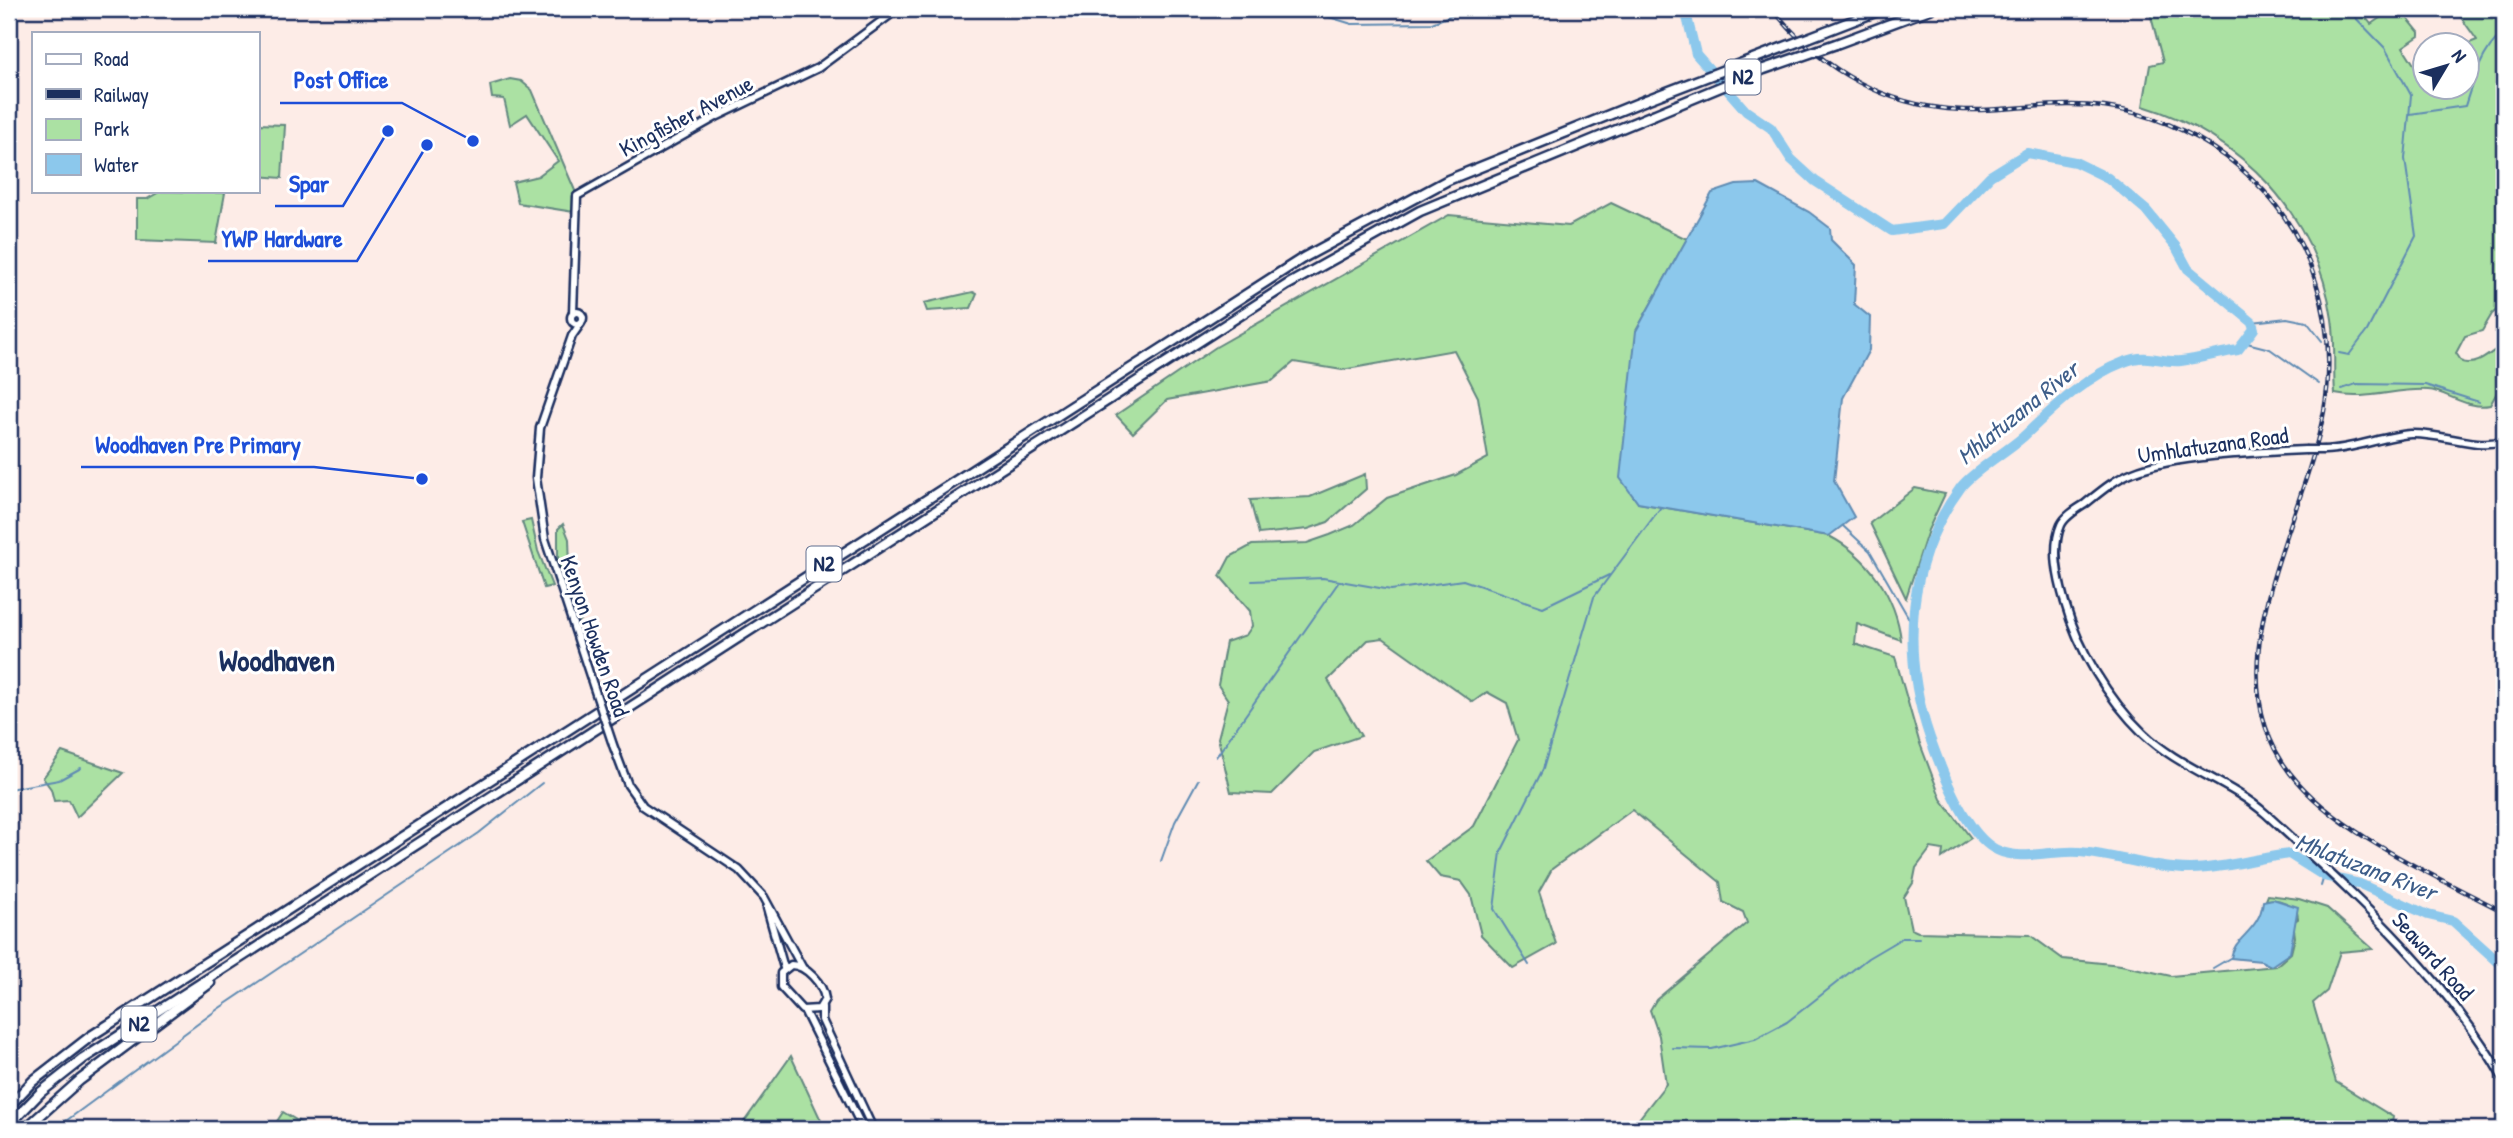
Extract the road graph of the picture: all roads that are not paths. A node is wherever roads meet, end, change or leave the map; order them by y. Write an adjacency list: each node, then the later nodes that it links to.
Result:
1 (898, 9): 4 (street, Kingfisher Avenue)
2 (1883, 9): 17 (highway, N2, bridge)
3 (1930, 9): 11 (highway, N2, bridge)
4 (577, 313): 5 (street, Kenyon Howden Road); 6 (street)
5 (572, 322): 6 (street); 7 (street, Kenyon Howden Road)
6 (581, 323): 7 (street, Kenyon Howden Road)
7 (572, 336): 10 (street, Kenyon Howden Road, bridge)
8 (2504, 441): 9 (street, Umhlatuzana Road, bridge)
9 (2224, 787): 16 (street, Seaward Road)
10 (757, 888): 12 (street, Kenyon Howden Road); 13 (street, Kenyon Howden Road)
11 (278, 933): 22 (highway, N2); 23 (highway)
12 (802, 967): 13 (street); 14 (street, Kenyon Howden Road)
13 (784, 969): 15 (street, Kenyon Howden Road)
14 (822, 1007): 15 (street); 19 (street)
15 (805, 1012): 20 (street)
16 (2504, 1080)
17 (33, 1082): 18 (highway); 21 (highway, N2)
18 (9, 1098)
19 (860, 1101): 20 (street); 25 (street)
20 (851, 1105): 24 (street)
21 (9, 1106)
22 (9, 1125)
23 (25, 1129)
24 (863, 1129)
25 (873, 1129)

